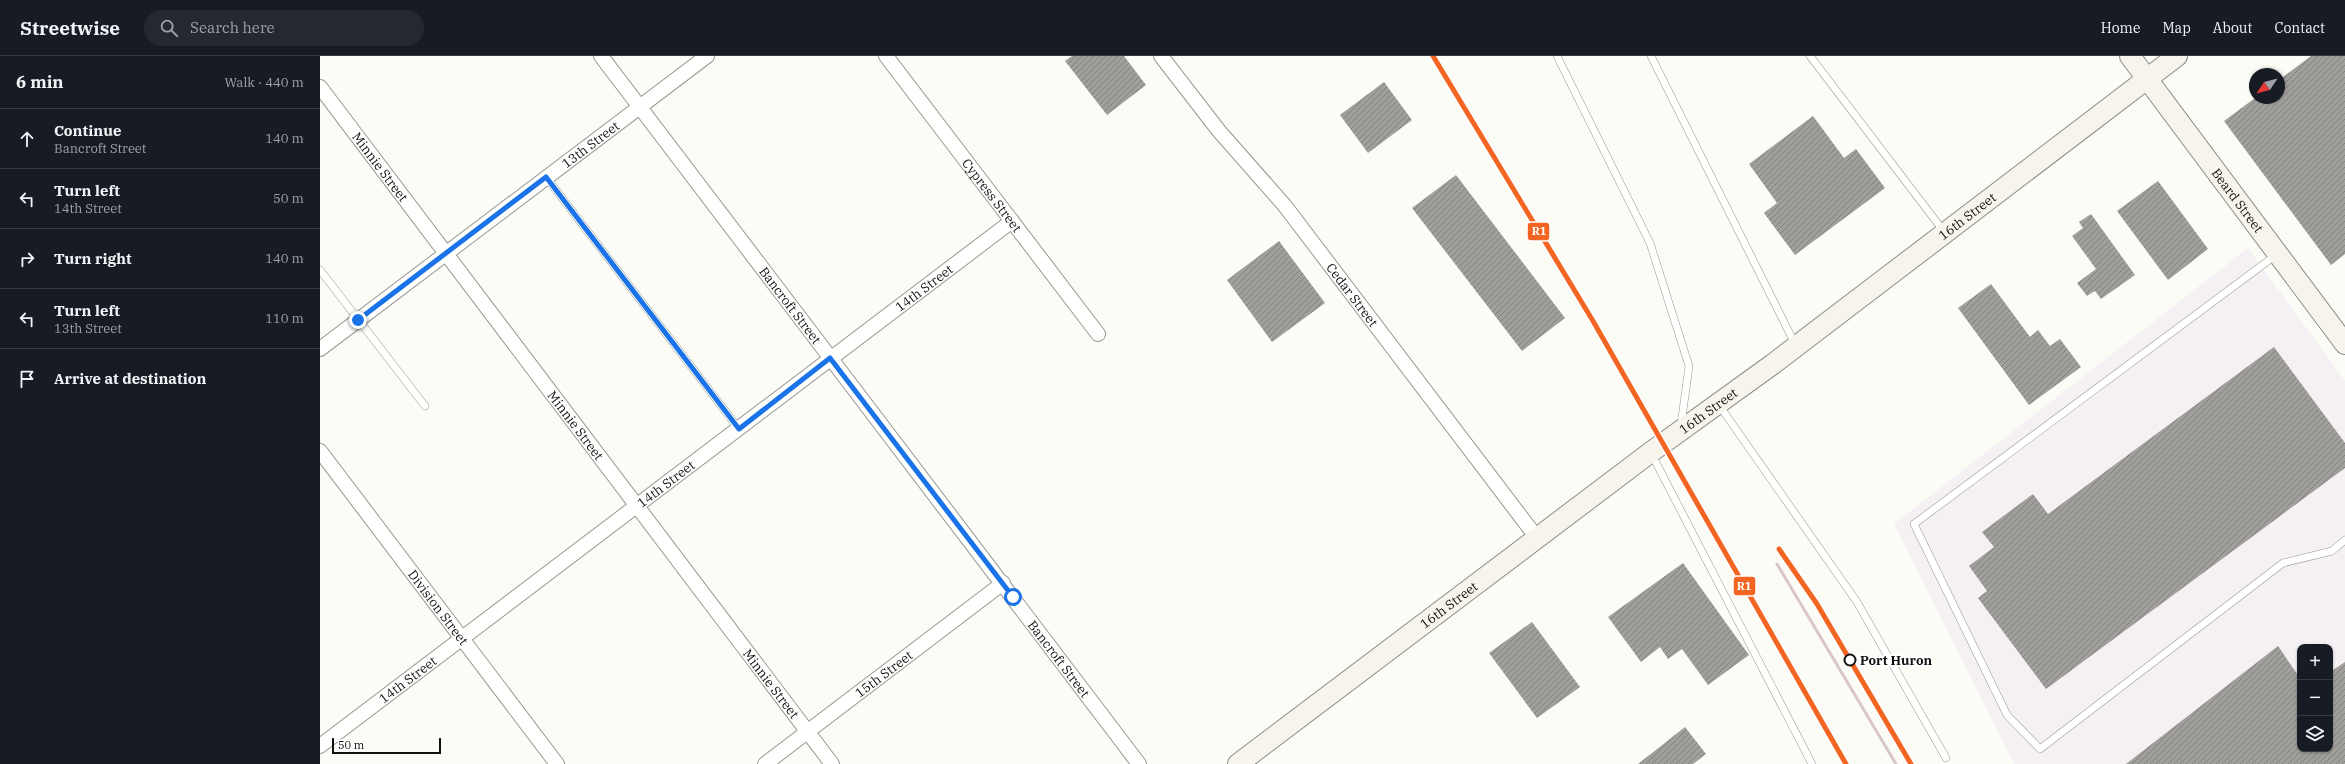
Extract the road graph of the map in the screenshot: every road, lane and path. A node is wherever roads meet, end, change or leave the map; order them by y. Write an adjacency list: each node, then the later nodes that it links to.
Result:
1 (601, 56): 12 (street, Bancroft Street)
2 (707, 56): 12 (street, 13th Street)
3 (886, 56): 14 (street, Cypress Street)
4 (1161, 56): 32 (street, Cedar Street)
5 (1557, 56): 28 (lane)
6 (1651, 56): 22 (lane)
7 (1810, 56): 15 (lane)
8 (2130, 56): 10 (street, Beard Street)
9 (2177, 56): 10 (street, 16th Street)
10 (2147, 78): 15 (street, 16th Street); 17 (street, Beard Street)
11 (320, 87): 16 (street, Minnie Street)
12 (639, 106): 13 (street, 13th Street); 24 (street, Bancroft Street)
13 (546, 177): 16 (street, 13th Street); 27 (lane)
14 (1012, 221): 20 (street, Cypress Street); 24 (street, 14th Street)
15 (1945, 233): 22 (street, 16th Street)
16 (446, 253): 19 (street, 13th Street); 31 (street, Minnie Street)
17 (2278, 254): 21 (street, Beard Street); 33 (lane)
18 (320, 270): 19 (lane)
19 (358, 320): 23 (street, 13th Street); 26 (lane)
20 (1098, 334)
21 (2345, 344)
22 (1796, 346): 25 (street, 16th Street)
23 (320, 348)
24 (830, 358): 27 (street, 14th Street); 34 (street, Bancroft Street)
25 (1718, 404): 28 (street, 16th Street); 38 (lane)
26 (425, 406)
27 (739, 429): 31 (street, 14th Street)
28 (1680, 431): 30 (street, 16th Street)
29 (320, 452): 35 (street, Division Street)
30 (1651, 452): 32 (street, 16th Street); 44 (lane)
31 (638, 506): 35 (street, 14th Street); 36 (street, Minnie Street)
32 (1537, 538): 43 (street, 16th Street)
33 (2345, 540)
34 (1003, 583): 36 (street, 15th Street); 42 (street, Bancroft Street)
35 (462, 639): 37 (street, 14th Street); 39 (street, Division Street)
36 (808, 732): 40 (street, 15th Street); 41 (street, Minnie Street)
37 (320, 746)
38 (1946, 758)
39 (557, 764)
40 (765, 764)
41 (832, 764)
42 (1139, 764)
43 (1238, 764)
44 (1812, 764)

